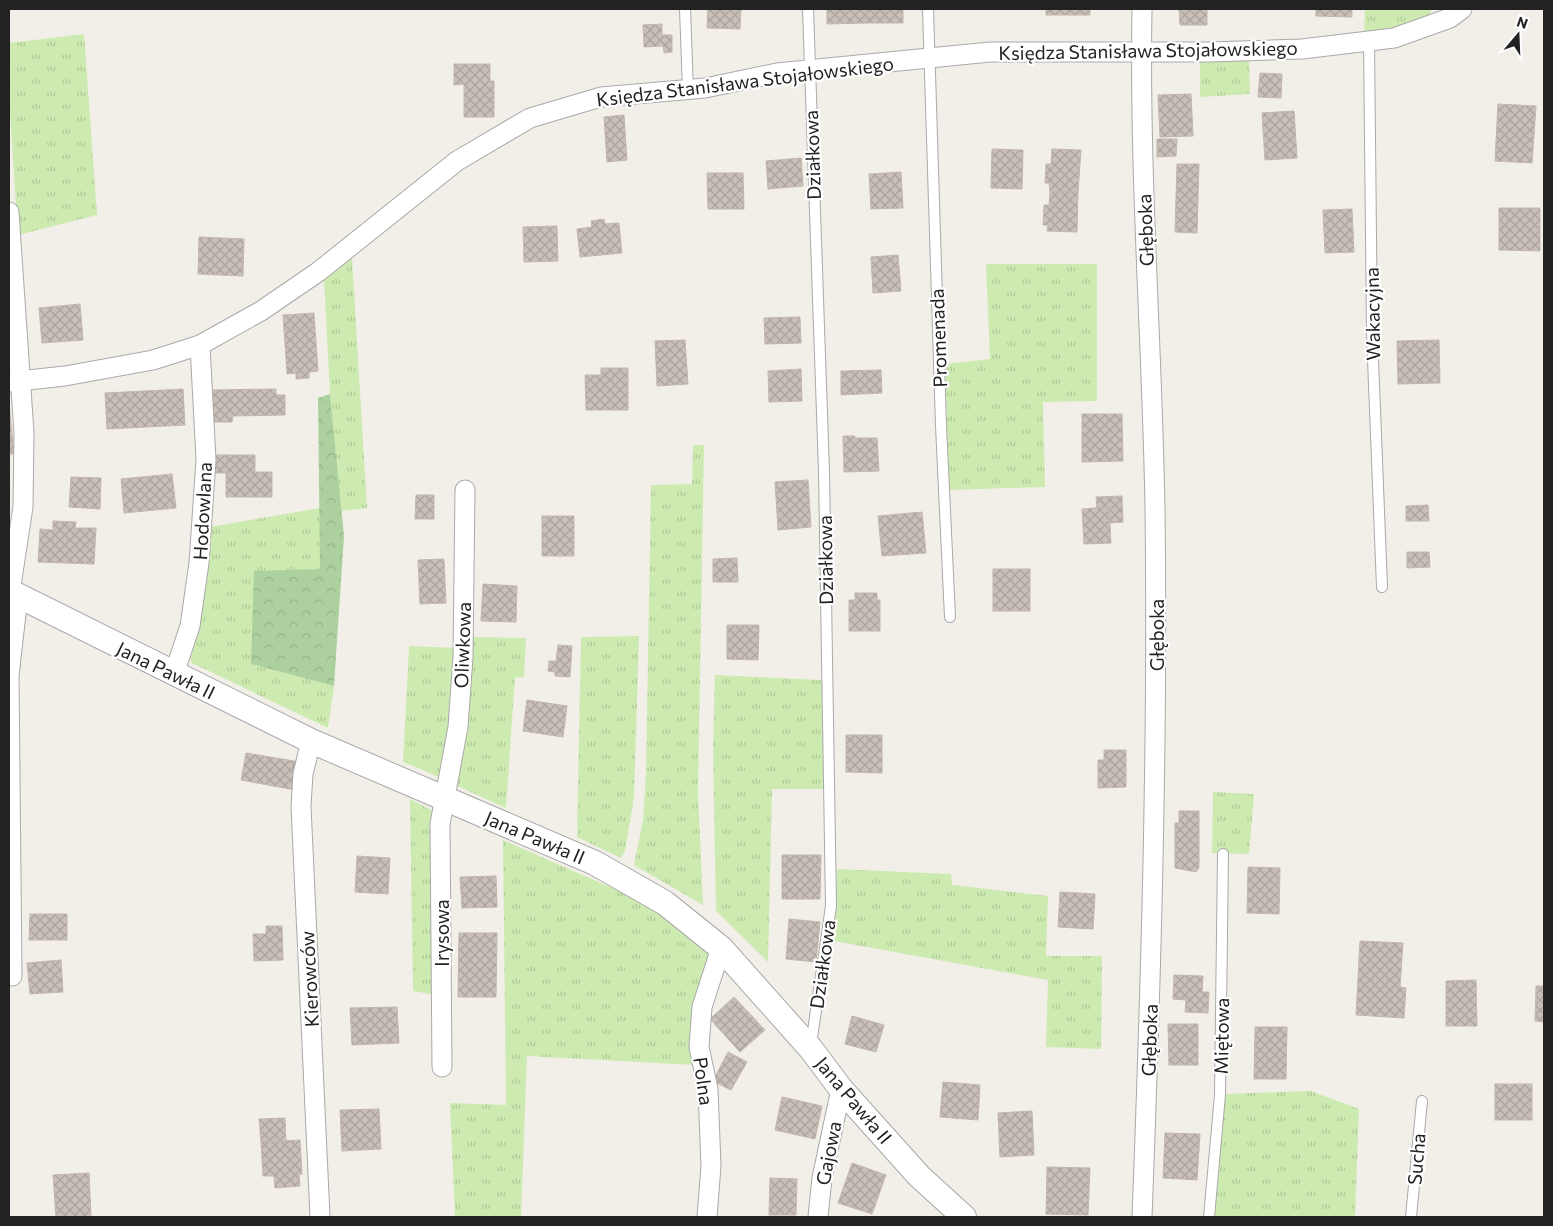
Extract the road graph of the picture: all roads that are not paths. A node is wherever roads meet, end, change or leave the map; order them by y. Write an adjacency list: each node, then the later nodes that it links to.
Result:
1 (685, 9): 10 (lane)
2 (808, 9): 9 (lane, Działkowa)
3 (928, 9): 8 (lane, Promenada)
4 (1142, 9): 7 (street, Głęboka)
5 (1462, 9): 6 (street, Księdza Stanisława Stojałowskiego)
6 (1369, 41): 7 (street, Księdza Stanisława Stojałowskiego); 15 (lane, Wakacyjna)
7 (1142, 52): 8 (street, Księdza Stanisława Stojałowskiego); 32 (street, Głęboka)
8 (930, 58): 9 (street, Księdza Stanisława Stojałowskiego); 17 (lane, Promenada)
9 (809, 69): 10 (street, Księdza Stanisława Stojałowskiego); 24 (lane, Działkowa)
10 (688, 90): 12 (street, Księdza Stanisława Stojałowskiego)
11 (9, 212): 13 (street)
12 (200, 345): 13 (street, Księdza Stanisława Stojałowskiego); 18 (street, Hodowlana)
13 (14, 382): 16 (street)
14 (465, 490): 20 (street, Oliwkowa)
15 (1382, 587)
16 (12, 593): 18 (street, Jana Pawła II); 23 (street)
17 (950, 617)
18 (174, 674): 19 (street, Jana Pawła II)
19 (311, 741): 20 (street, Jana Pawła II); 28 (street, Kierowców)
20 (445, 798): 22 (street, Jana Pawła II); 25 (street, Irysowa)
21 (1223, 854): 33 (lane, Miętowa)
22 (721, 948): 24 (street, Jana Pawła II); 29 (street, Polna)
23 (12, 976)
24 (811, 1049): 26 (street, Jana Pawła II)
25 (442, 1067)
26 (841, 1089): 30 (street, Gajowa); 31 (street, Jana Pawła II)
27 (1422, 1101): 34 (lane, Sucha)
28 (320, 1217)
29 (707, 1217)
30 (818, 1217)
31 (963, 1217)
32 (1142, 1217)
33 (1209, 1217)
34 (1411, 1217)

